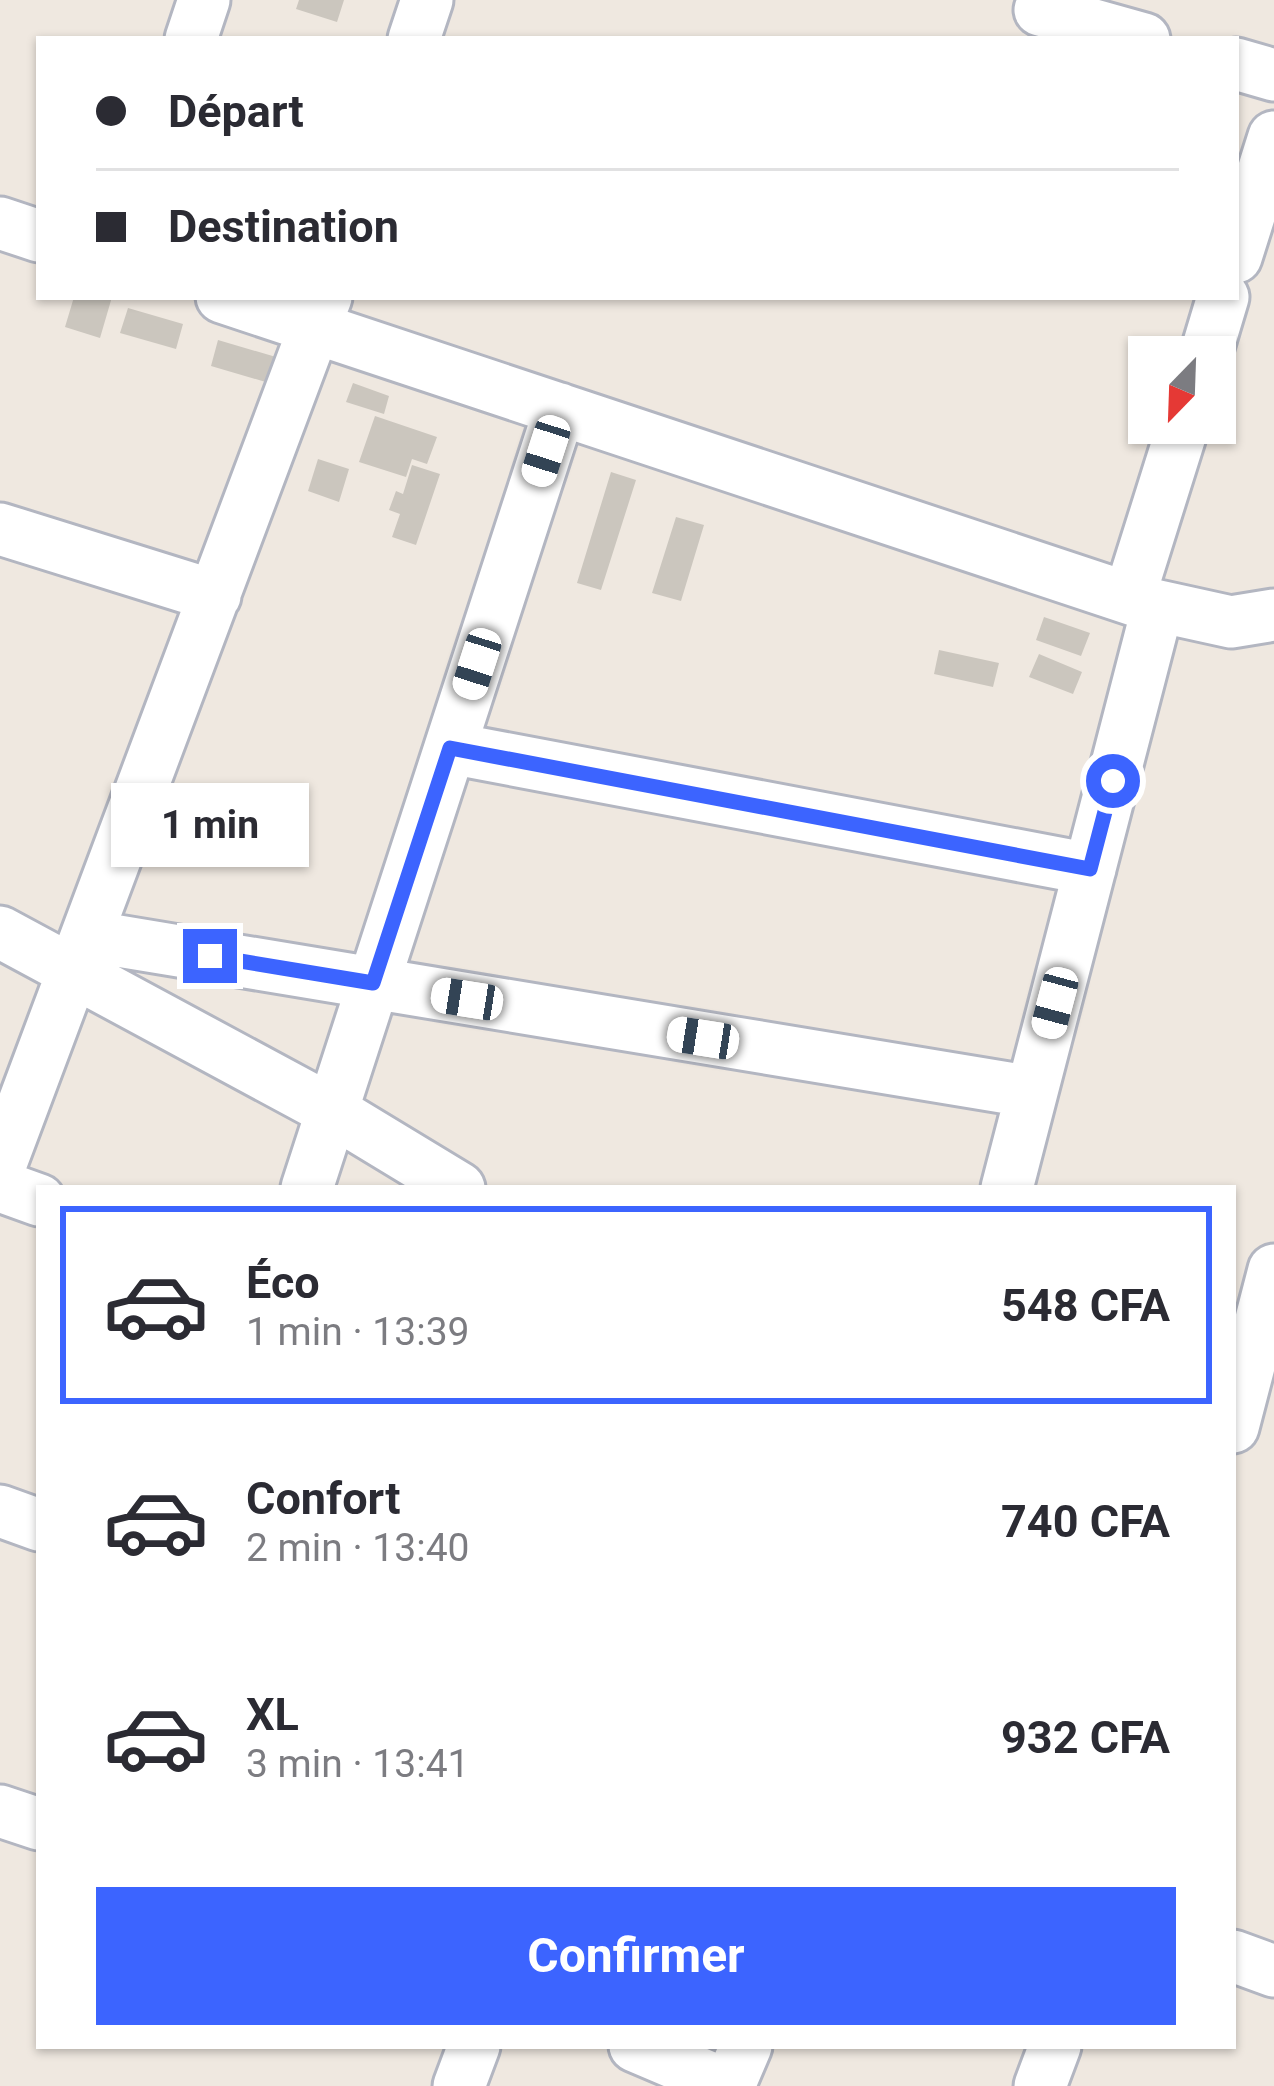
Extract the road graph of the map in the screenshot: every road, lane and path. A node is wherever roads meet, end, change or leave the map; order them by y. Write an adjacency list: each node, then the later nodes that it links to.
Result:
1 (204, 0): 4 (street)
2 (427, 0): 5 (street)
3 (1040, 10): 6 (street)
4 (192, 36)
5 (415, 36)
6 (1133, 36)
7 (1239, 65): 8 (street)
8 (1274, 75)
9 (1274, 137): 12 (street)
10 (0, 223): 11 (street)
11 (36, 235)
12 (1239, 248)
13 (242, 300): 15 (street)
14 (1222, 300): 16 (street)
15 (321, 312): 17 (street); 20 (street)
16 (1211, 336)
17 (560, 409): 21 (street); 23 (street)
18 (1179, 444): 21 (street)
19 (0, 529): 20 (street)
20 (215, 596): 26 (street)
21 (1143, 602): 22 (street); 24 (street)
22 (1274, 615)
23 (450, 748): 24 (street); 27 (street)
24 (1090, 869): 28 (street)
25 (0, 932): 26 (street)
26 (80, 956): 27 (street); 29 (street); 30 (street)
27 (373, 983): 28 (street); 29 (street)
28 (1032, 1092): 33 (street)
29 (332, 1111): 31 (street); 32 (street)
30 (0, 1166)
31 (308, 1185)
32 (454, 1185)
33 (1008, 1185)
34 (0, 1186): 35 (street)
35 (36, 1199)
36 (1236, 1271): 37 (street)
37 (1274, 1272): 38 (street)
38 (1236, 1416)
39 (0, 1511): 40 (street)
40 (36, 1524)
41 (0, 1811): 42 (street)
42 (36, 1823)
43 (1236, 1957): 44 (street)
44 (1274, 1971)
45 (473, 2049): 49 (street)
46 (642, 2049): 47 (street)
47 (745, 2049)
48 (1054, 2049): 50 (street)
49 (459, 2086)
50 (1040, 2086)

